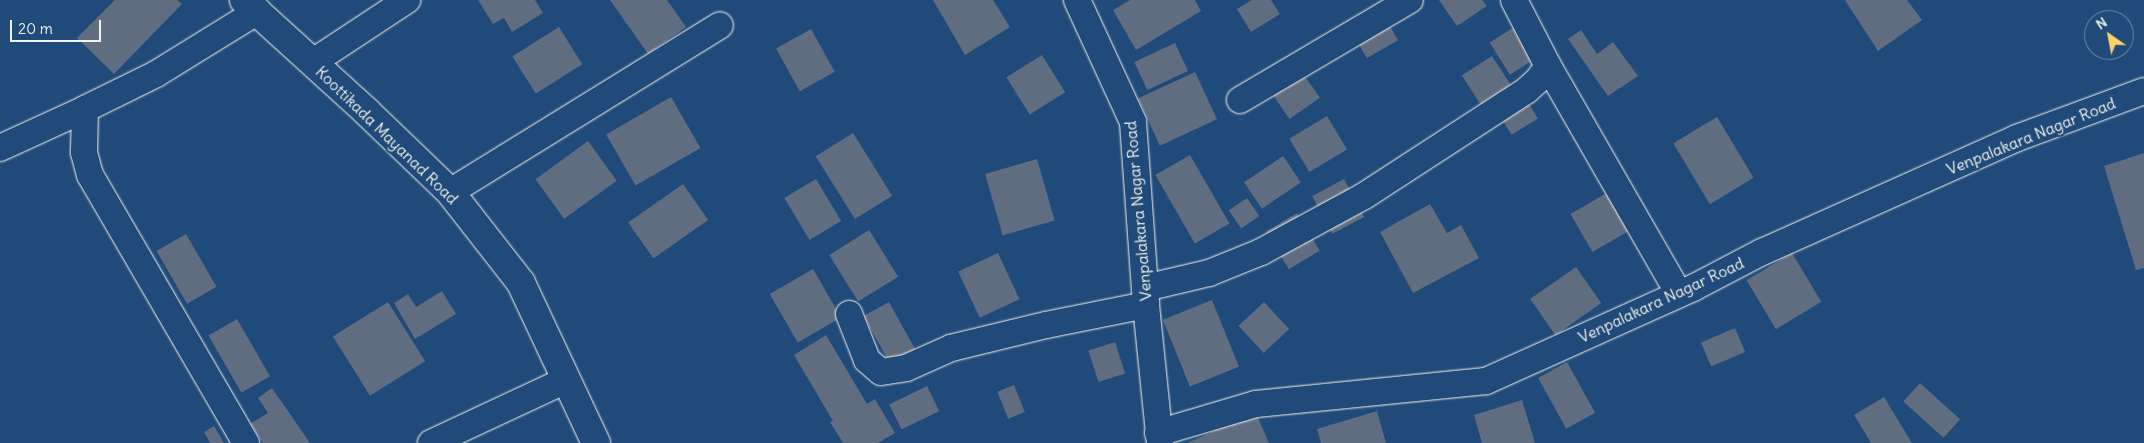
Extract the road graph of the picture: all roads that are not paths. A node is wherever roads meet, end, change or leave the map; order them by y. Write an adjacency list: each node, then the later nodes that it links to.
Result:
1 (407, 0): 7 (street)
2 (1077, 0): 15 (street, Venpalakara Nagar Road)
3 (1410, 0): 10 (street)
4 (1514, 0): 8 (street)
5 (251, 6): 7 (main road, Koottikada Mayanad Road); 11 (street)
6 (720, 25): 13 (street)
7 (313, 62): 13 (main road, Koottikada Mayanad Road)
8 (1548, 66): 14 (street); 15 (street)
9 (2144, 90): 14 (street, Venpalakara Nagar Road)
10 (1240, 100)
11 (85, 110): 12 (street); 19 (street)
12 (0, 148)
13 (450, 192): 17 (main road, Koottikada Mayanad Road)
14 (1679, 294): 18 (street, Venpalakara Nagar Road)
15 (1146, 296): 16 (street); 18 (street, Venpalakara Nagar Road)
16 (849, 314)
17 (566, 380): 20 (street); 21 (main road, Koottikada Mayanad Road)
18 (1159, 438)
19 (246, 443)
20 (431, 443)
21 (596, 443)

